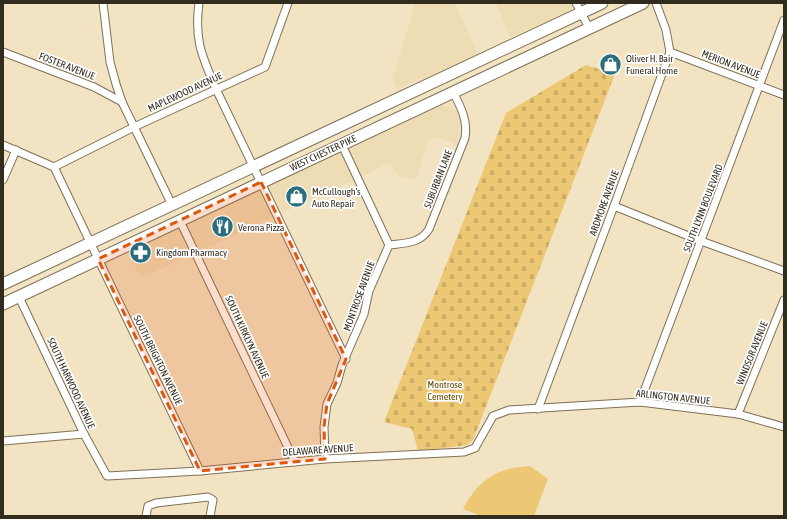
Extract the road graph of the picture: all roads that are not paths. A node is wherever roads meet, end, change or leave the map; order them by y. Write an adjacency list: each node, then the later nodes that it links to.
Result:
1 (103, 3): 16 (street)
2 (199, 3): 13 (street)
3 (288, 3): 13 (street, MAPLEWOOD AVENUE)
4 (602, 3): 7 (main road, WEST CHESTER PIKE)
5 (643, 3): 9 (main road, WEST CHESTER PIKE)
6 (656, 3): 11 (street)
7 (579, 8): 9 (street); 22 (main road, WEST CHESTER PIKE)
8 (784, 20): 12 (street, SOUTH LYNN BOULEVARD)
9 (589, 28): 14 (main road, WEST CHESTER PIKE)
10 (3, 52): 16 (street, FOSTER AVENUE)
11 (670, 52): 12 (street, MERION AVENUE); 26 (street, ARDMORE AVENUE)
12 (759, 86): 15 (street, MERION AVENUE); 28 (street, SOUTH LYNN BOULEVARD)
13 (216, 88): 17 (street, MAPLEWOOD AVENUE); 22 (street)
14 (453, 92): 18 (main road, WEST CHESTER PIKE); 30 (street, SUBURBAN LANE)
15 (784, 95)
16 (122, 102): 17 (street)
17 (134, 127): 21 (street, MAPLEWOOD AVENUE); 25 (street)
18 (342, 144): 24 (main road, WEST CHESTER PIKE); 30 (street)
19 (3, 145): 20 (street)
20 (16, 150): 21 (street); 23 (street)
21 (54, 166): 29 (street, SOUTH BRIGHTON AVENUE)
22 (253, 167): 24 (street); 25 (main road, WEST CHESTER PIKE)
23 (3, 180)
24 (261, 182): 27 (main road, WEST CHESTER PIKE); 37 (street)
25 (172, 205): 29 (main road, WEST CHESTER PIKE)
26 (614, 206): 28 (street); 39 (street, ARDMORE AVENUE)
27 (180, 220): 31 (main road, WEST CHESTER PIKE); 46 (street, SOUTH KIRKLYN AVENUE)
28 (701, 241): 32 (street); 38 (street, SOUTH LYNN BOULEVARD)
29 (91, 243): 31 (street, SOUTH BRIGHTON AVENUE); 33 (main road, WEST CHESTER PIKE)
30 (389, 245): 37 (street, MONTROSE AVENUE)
31 (98, 259): 34 (main road, WEST CHESTER PIKE); 47 (street, SOUTH BRIGHTON AVENUE)
32 (784, 272)
33 (3, 284)
34 (19, 296): 36 (main road, WEST CHESTER PIKE); 43 (street, SOUTH HARWOOD AVENUE)
35 (784, 300): 41 (street, WINDSOR AVENUE)
36 (3, 304)
37 (346, 359): 45 (street, MONTROSE AVENUE)
38 (640, 402): 39 (street, ARLINGTON AVENUE); 41 (street, ARLINGTON AVENUE)
39 (538, 409): 40 (street, ARLINGTON AVENUE)
40 (509, 410): 45 (street, DELAWARE AVENUE)
41 (738, 414): 42 (street, ARLINGTON AVENUE)
42 (784, 427)
43 (84, 434): 44 (street); 48 (street, SOUTH HARWOOD AVENUE)
44 (3, 441)
45 (325, 459): 46 (street, DELAWARE AVENUE)
46 (295, 462): 47 (street, DELAWARE AVENUE)
47 (200, 470): 48 (street, DELAWARE AVENUE)
48 (108, 476)
49 (146, 516): 50 (street)
50 (210, 516)

